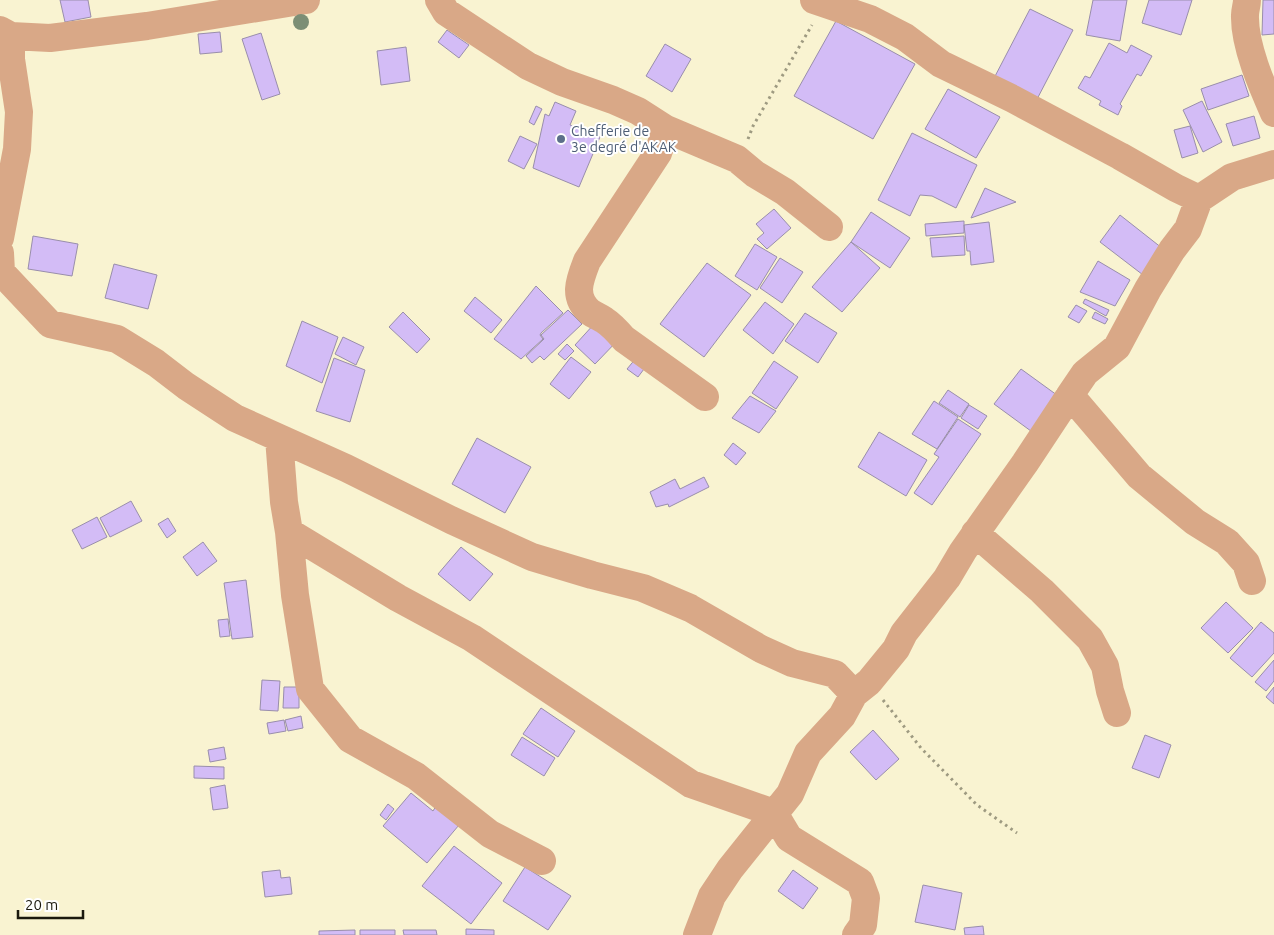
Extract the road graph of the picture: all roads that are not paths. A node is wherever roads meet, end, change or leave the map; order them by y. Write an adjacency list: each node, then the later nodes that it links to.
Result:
1 (306, 0): 5 (street)
2 (439, 0): 7 (street)
3 (1248, 0): 6 (street)
4 (823, 3): 9 (street)
5 (6, 33): 11 (street)
6 (1274, 113)
7 (666, 129): 10 (street); 14 (street)
8 (1274, 164): 9 (street)
9 (1199, 199): 13 (street)
10 (829, 227)
11 (0, 238)
12 (0, 253): 15 (street)
13 (1070, 395): 17 (street); 18 (street)
14 (705, 397)
15 (279, 438): 16 (street); 19 (street)
16 (289, 532): 21 (street); 22 (street)
17 (975, 533): 19 (street); 20 (street)
18 (1252, 581)
19 (861, 688): 21 (street)
20 (1117, 713)
21 (774, 813): 23 (street); 24 (street)
22 (542, 861)
23 (696, 935)
24 (856, 935)

